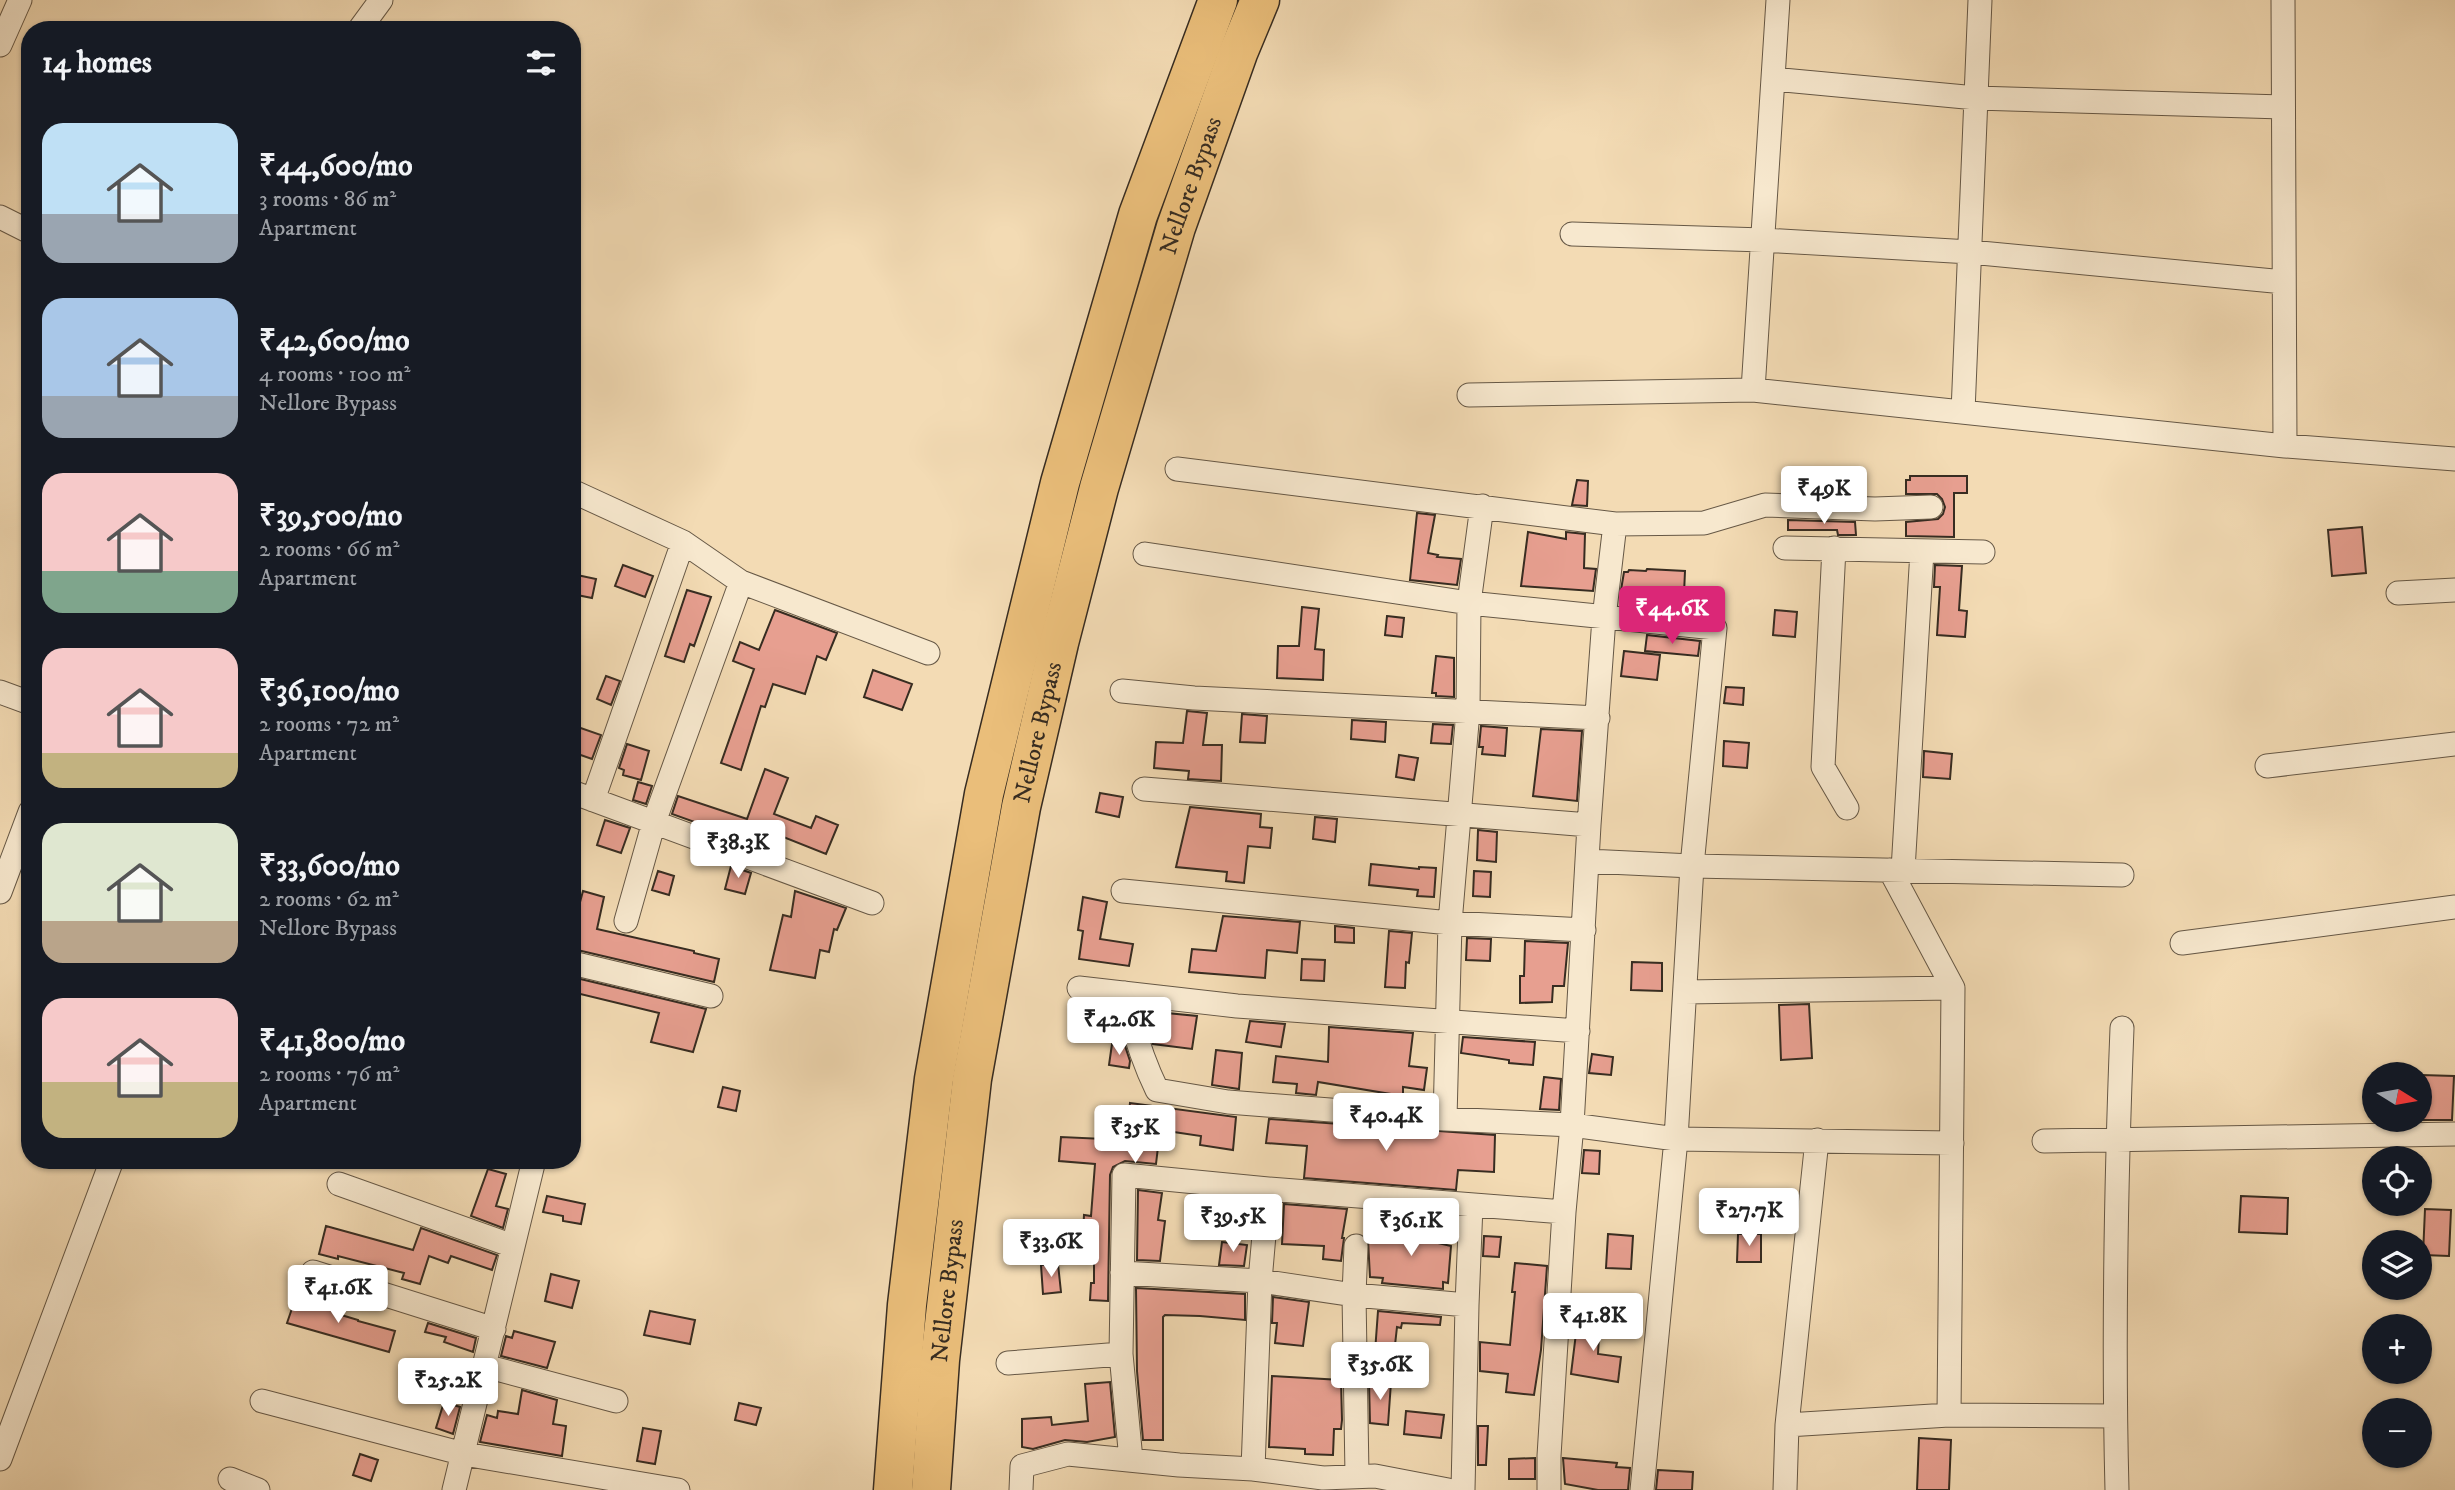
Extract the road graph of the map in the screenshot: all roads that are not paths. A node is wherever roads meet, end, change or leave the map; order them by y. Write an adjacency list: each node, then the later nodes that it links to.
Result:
1 (20, 0): 9 (street)
2 (381, 0): 8 (street)
3 (1217, 0): 116 (highway, Nellore Bypass)
4 (1260, 0): 117 (highway, Nellore Bypass)
5 (1778, 0): 10 (street)
6 (1980, 0): 11 (street)
7 (2283, 0): 12 (street)
8 (366, 21)
9 (0, 45)
10 (1773, 79): 11 (street); 16 (street)
11 (1976, 97): 12 (street); 17 (street)
12 (2283, 107): 18 (street)
13 (0, 217): 14 (street)
14 (21, 228)
15 (1572, 234): 16 (street)
16 (1763, 240): 17 (street); 19 (street)
17 (1970, 252): 18 (street); 21 (street)
18 (2284, 282): 22 (street)
19 (1753, 390): 20 (street); 21 (street)
20 (1469, 394)
21 (1963, 412): 22 (street)
22 (2285, 446): 23 (street)
23 (2455, 460)
24 (1177, 469): 26 (street)
25 (581, 495): 29 (street)
26 (1482, 506): 28 (street); 38 (street)
27 (1931, 507): 28 (street)
28 (1615, 524): 39 (street)
29 (683, 542): 35 (street); 49 (street)
30 (1785, 548): 31 (street)
31 (1834, 548): 32 (street); 50 (street)
32 (1922, 551): 33 (street); 57 (street)
33 (1983, 552)
34 (1145, 554): 38 (street)
35 (741, 582): 40 (street); 52 (street)
36 (2455, 590): 37 (street)
37 (2398, 593)
38 (1469, 603): 39 (street); 44 (street)
39 (1604, 618): 45 (street); 56 (street)
40 (928, 653)
41 (1122, 691): 44 (street)
42 (0, 692): 43 (street)
43 (21, 700)
44 (1468, 711): 45 (street); 51 (street)
45 (1598, 718): 53 (street)
46 (2455, 744): 47 (street)
47 (2267, 766)
48 (1144, 789): 51 (street)
49 (583, 796): 52 (street)
50 (1847, 808)
51 (1460, 816): 53 (street); 64 (street)
52 (654, 822): 61 (street); 63 (street)
53 (1589, 825): 55 (street)
54 (21, 834): 59 (street)
55 (1587, 861): 56 (street); 65 (street)
56 (1692, 866): 57 (street); 70 (street)
57 (1896, 870): 58 (street); 69 (street)
58 (2122, 875)
59 (2, 880)
60 (1123, 891): 64 (street)
61 (872, 903)
62 (2455, 907): 66 (street)
63 (626, 921)
64 (1450, 923): 65 (street); 73 (street)
65 (1584, 930): 75 (street)
66 (2182, 943)
67 (581, 965): 72 (street)
68 (1079, 988): 71 (street)
69 (1954, 988): 70 (street); 83 (street)
70 (1685, 992): 79 (street)
71 (1125, 993): 73 (street); 76 (street)
72 (711, 996)
73 (1449, 1021): 75 (street); 76 (street)
74 (2122, 1028): 80 (street)
75 (1578, 1031): 77 (street)
76 (1445, 1119): 77 (street)
77 (1572, 1125): 79 (street); 89 (street)
78 (2455, 1134): 80 (street)
79 (1676, 1139): 81 (street); 122 (street)
80 (2118, 1139): 82 (street); 104 (street)
81 (1817, 1140): 83 (street); 105 (street)
82 (2044, 1141)
83 (1952, 1143): 103 (street)
84 (109, 1169): 107 (street)
85 (532, 1169): 90 (street)
86 (339, 1184): 90 (street)
87 (1268, 1189): 88 (street); 93 (street); 94 (street)
88 (1471, 1205): 89 (street); 96 (street)
89 (1564, 1212): 121 (street)
90 (513, 1246): 97 (street)
91 (1356, 1246): 95 (street)
92 (313, 1272): 97 (street)
93 (1122, 1273): 94 (street); 98 (street)
94 (1260, 1280): 95 (street); 109 (street)
95 (1354, 1295): 96 (street); 110 (street)
96 (1467, 1305): 120 (street)
97 (494, 1329): 100 (street)
98 (1121, 1354): 99 (street); 108 (street)
99 (1008, 1363)
100 (485, 1366): 102 (street); 106 (street)
101 (262, 1401): 106 (street)
102 (616, 1401)
103 (1949, 1415): 104 (street); 105 (street)
104 (2115, 1416): 124 (street)
105 (1787, 1425): 123 (street)
106 (464, 1454): 114 (street); 115 (street)
107 (0, 1459)
108 (1131, 1460): 109 (street); 118 (street)
109 (1253, 1469): 112 (street)
110 (1357, 1475): 112 (street); 119 (street)
111 (230, 1479): 113 (street)
112 (1322, 1484)
113 (258, 1490)
114 (454, 1490)
115 (678, 1490)
116 (893, 1490)
117 (932, 1490)
118 (1021, 1490)
119 (1448, 1490)
120 (1463, 1490)
121 (1549, 1490)
122 (1642, 1490)
123 (1785, 1490)
124 (2117, 1490)

